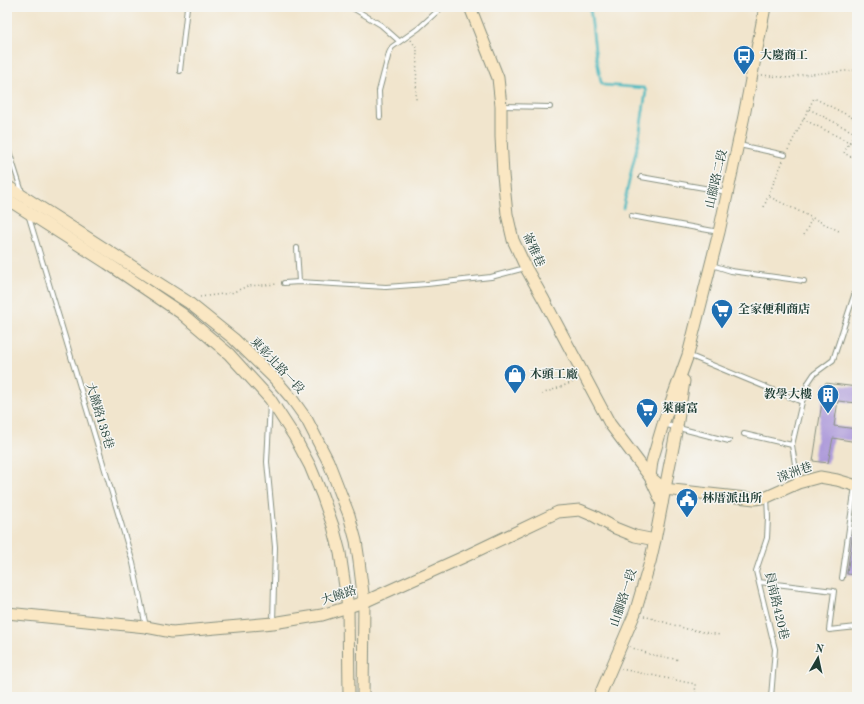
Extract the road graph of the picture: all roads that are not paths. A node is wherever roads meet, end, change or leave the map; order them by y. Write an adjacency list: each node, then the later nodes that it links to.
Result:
1 (187, 7): 7 (lane)
2 (350, 7): 6 (lane)
3 (442, 7): 6 (lane)
4 (470, 7): 8 (street, 崙雅巷)
5 (765, 7): 12 (street, 山腳路二段)
6 (399, 42): 10 (lane)
7 (180, 71)
8 (501, 106): 9 (lane); 24 (street, 崙雅巷)
9 (550, 106)
10 (380, 117)
11 (7, 145): 17 (lane, 大饒路138巷)
12 (738, 145): 13 (lane); 16 (street, 山腳路二段)
13 (785, 154)
14 (641, 176): 16 (lane)
15 (7, 186): 17 (street, 東彰北路一段)
16 (727, 192): 21 (street, 山腳路二段)
17 (23, 197): 19 (lane, 大饒路138巷); 46 (street, 東彰北路一段)
18 (7, 198): 19 (street)
19 (27, 211): 30 (street); 50 (lane, 大饒路138巷)
20 (630, 216): 21 (lane)
21 (719, 232): 23 (street, 山腳路二段)
22 (297, 248): 26 (lane)
23 (711, 265): 25 (lane); 29 (street, 山腳路二段)
24 (526, 268): 26 (lane); 37 (street, 崙雅巷)
25 (804, 281)
26 (299, 282): 27 (lane)
27 (284, 283)
28 (857, 286): 31 (lane)
29 (688, 355): 31 (lane); 32 (street, 山腳路二段); 33 (street, 山腳路二段)
30 (270, 399): 47 (street); 49 (lane)
31 (802, 402): 36 (lane)
32 (663, 424): 33 (lane); 37 (street, 山腳路二段)
33 (677, 427): 35 (lane); 40 (street, 山腳路二段)
34 (744, 434): 36 (lane)
35 (729, 441)
36 (792, 445): 38 (lane)
37 (650, 476): 40 (street); 42 (street)
38 (798, 483): 39 (street, 湶洲巷); 41 (street, 湶洲巷)
39 (856, 486): 44 (lane)
40 (664, 489): 41 (street, 湶洲巷); 42 (street, 山腳路二段)
41 (767, 497): 45 (lane, 員南路420巷)
42 (662, 503): 43 (street, 山腳路一段)
43 (655, 540): 46 (street, 大饒路); 54 (street, 山腳路一段)
44 (842, 578)
45 (759, 582): 51 (lane); 55 (lane, 員南路420巷)
46 (364, 602): 47 (street, 大饒路); 53 (street, 東彰北路一段)
47 (348, 607): 49 (street, 大饒路); 52 (street)
48 (7, 613): 50 (street, 大饒路)
49 (273, 623): 50 (street, 大饒路)
50 (146, 627)
51 (857, 627)
52 (349, 697)
53 (363, 697)
54 (599, 697)
55 (771, 697)

